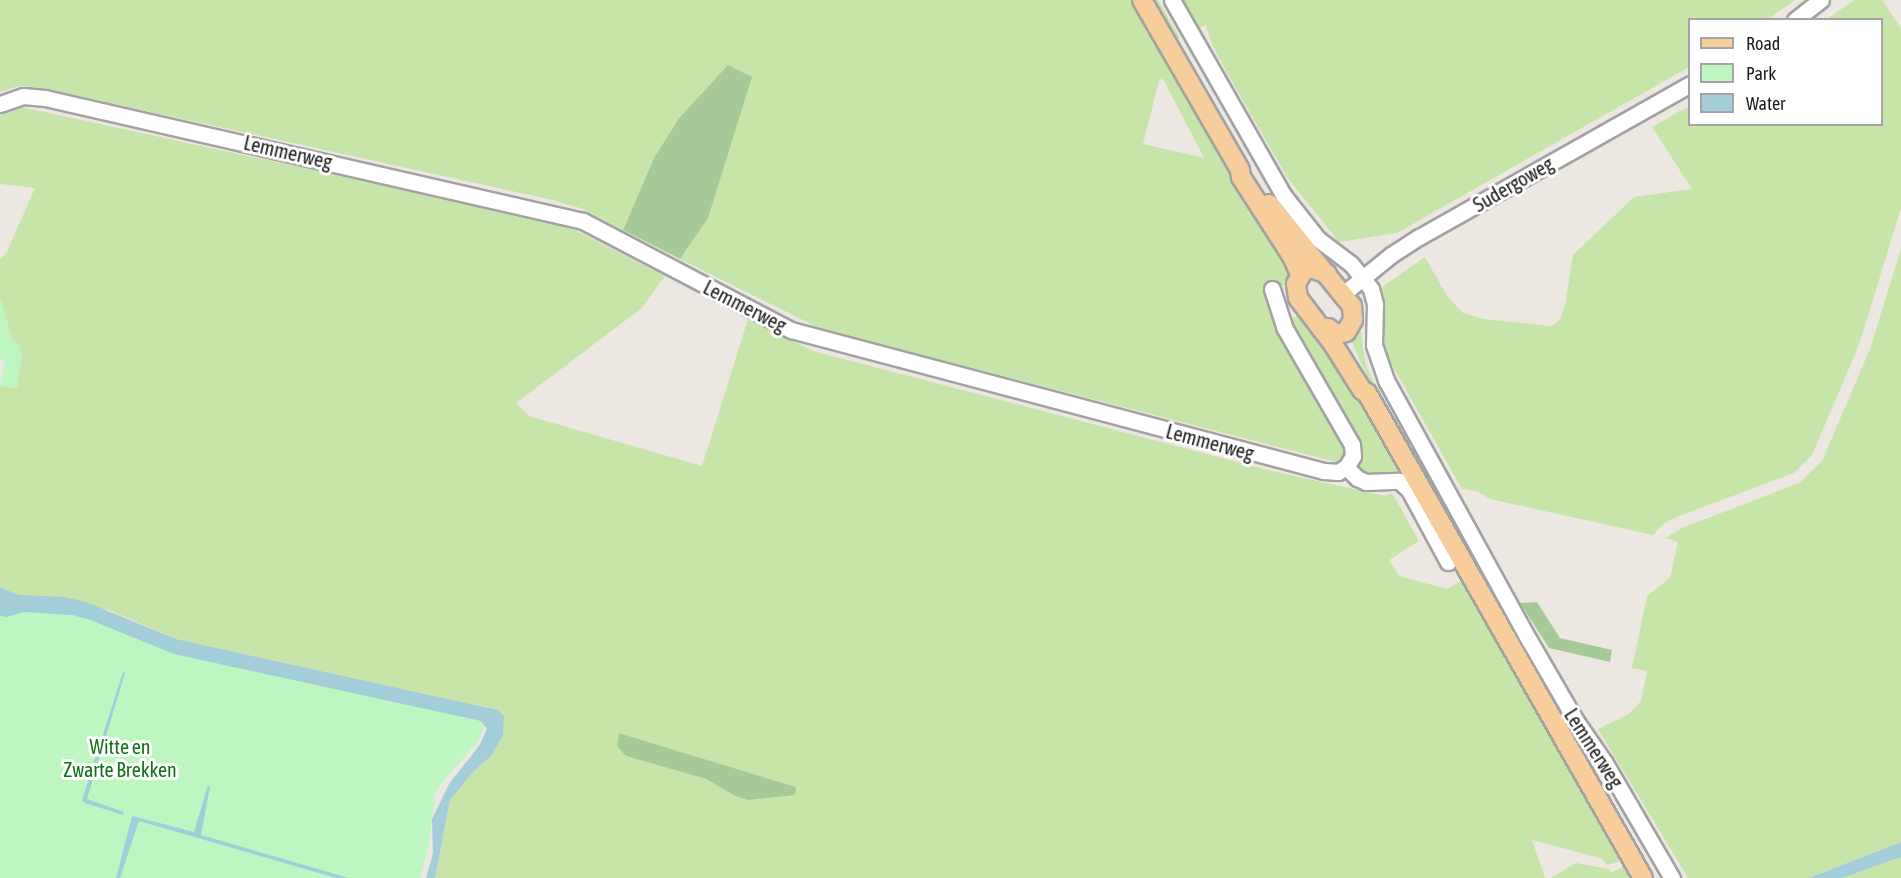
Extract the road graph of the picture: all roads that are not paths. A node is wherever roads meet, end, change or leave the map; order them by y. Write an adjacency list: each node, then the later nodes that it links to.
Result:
1 (1142, 0): 7 (main road)
2 (1172, 0): 10 (street, Lemmerweg)
3 (1821, 0): 4 (street)
4 (1798, 18)
5 (1688, 85): 10 (street, Sudergoweg)
6 (0, 105): 18 (street, Lemmerweg)
7 (1240, 170): 8 (main road); 9 (main road)
8 (1300, 274): 9 (main road); 13 (main road)
9 (1327, 274): 12 (main road)
10 (1363, 278): 12 (street, Sudergoweg); 21 (street, Lemmerweg)
11 (1272, 289): 14 (street)
12 (1343, 294): 16 (main road)
13 (1301, 302): 14 (street); 15 (main road, Lemmerweg)
14 (1280, 317): 18 (street)
15 (1321, 328): 16 (main road); 17 (main road, Lemmerweg)
16 (1347, 330): 17 (main road, Lemmerweg)
17 (1367, 393): 20 (main road, Lemmerweg)
18 (1347, 467): 19 (street)
19 (1448, 562)
20 (1643, 878)
21 (1672, 878)

